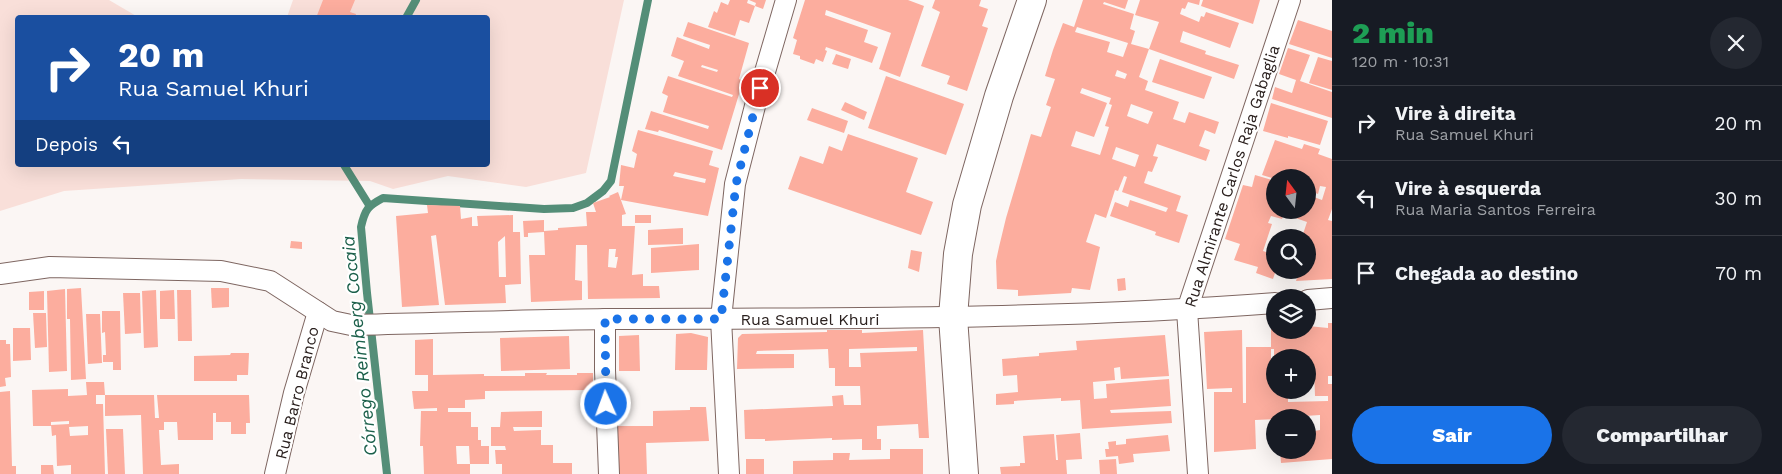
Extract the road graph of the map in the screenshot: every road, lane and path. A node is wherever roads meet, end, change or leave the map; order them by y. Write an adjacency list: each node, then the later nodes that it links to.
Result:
1 (786, 0): 12 (street)
2 (1032, 0): 10 (main road)
3 (1290, 0): 8 (street, Rua Almirante Carlos Raja Gabaglia)
4 (0, 274): 9 (street, Rua Samuel Khuri)
5 (1332, 298): 6 (street)
6 (1316, 299)
7 (1266, 304): 8 (street, Rua Samuel Khuri)
8 (1187, 310): 10 (street, Rua Samuel Khuri); 17 (street, Rua Almirante Carlos Raja Gabaglia)
9 (318, 312): 11 (street, Rua Samuel Khuri); 13 (street, Rua Barro Branco)
10 (953, 317): 12 (street, Rua Samuel Khuri); 16 (main road)
11 (605, 319): 12 (street, Rua Samuel Khuri); 14 (street)
12 (721, 319): 15 (street)
13 (275, 474)
14 (609, 474)
15 (728, 474)
16 (964, 474)
17 (1198, 474)

